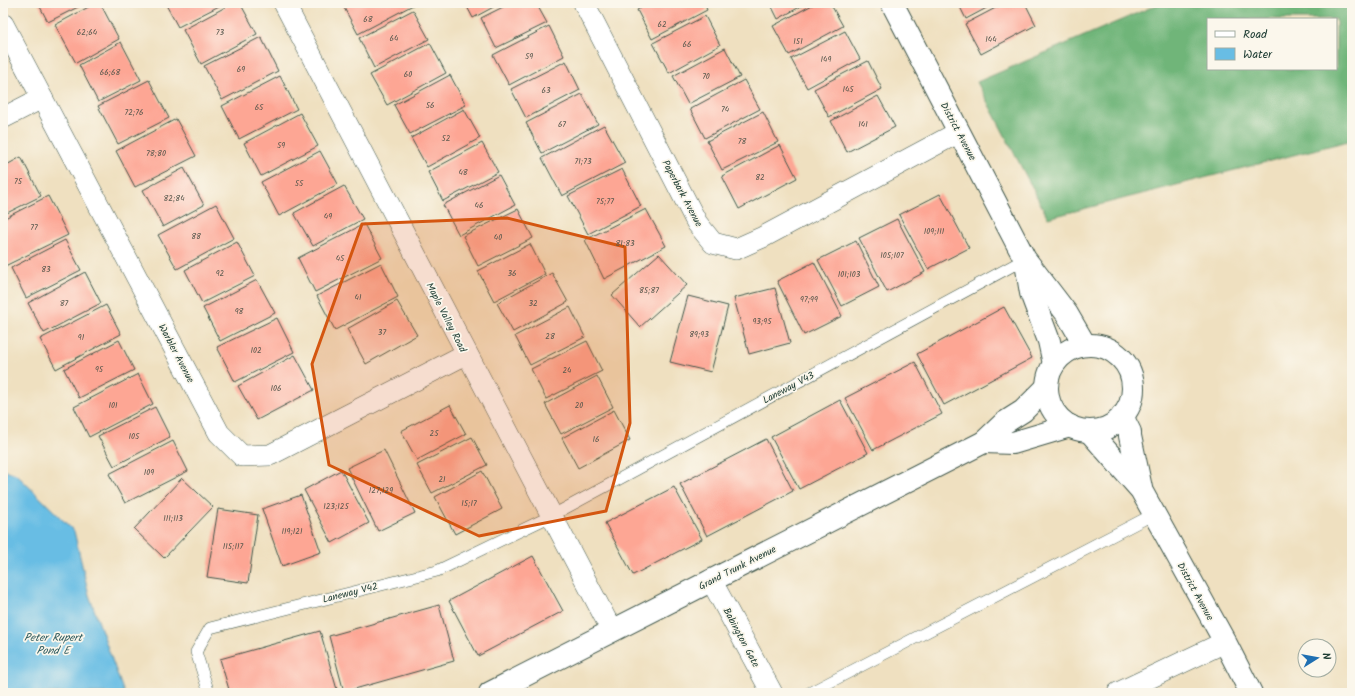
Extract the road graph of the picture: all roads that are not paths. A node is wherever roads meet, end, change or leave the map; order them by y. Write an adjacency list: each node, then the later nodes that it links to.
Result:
1 (284, 3): 10 (street, Maple Valley Road)
2 (584, 3): 7 (street, Paperbark Avenue)
3 (892, 3): 7 (street, District Avenue)
4 (3, 24): 5 (street, Warbler Avenue)
5 (42, 98): 6 (street); 10 (street, Warbler Avenue)
6 (3, 118)
7 (959, 132): 8 (street, District Avenue)
8 (1025, 259): 9 (street, District Avenue); 11 (street, District Avenue); 18 (lane, Laneway V43)
9 (1085, 345): 11 (street); 13 (street)
10 (466, 354): 18 (street, Maple Valley Road)
11 (1054, 364): 12 (street)
12 (1047, 387): 14 (street); 15 (street, Grand Trunk Avenue)
13 (1122, 416): 14 (street); 16 (street, District Avenue)
14 (1079, 429): 15 (street, Grand Trunk Avenue); 16 (street, District Avenue)
15 (984, 442): 19 (street, Grand Trunk Avenue)
16 (1141, 490): 17 (street, District Avenue)
17 (1154, 514): 21 (street, District Avenue); 25 (lane)
18 (551, 516): 20 (street, Maple Valley Road); 22 (lane, Laneway V42)
19 (712, 580): 20 (street, Grand Trunk Avenue); 24 (street, Babington Gate)
20 (612, 631): 23 (street, Grand Trunk Avenue)
21 (1224, 642): 26 (street); 27 (street, District Avenue)
22 (209, 693)
23 (490, 693)
24 (772, 693)
25 (809, 693)
26 (1118, 693)
27 (1251, 693)

